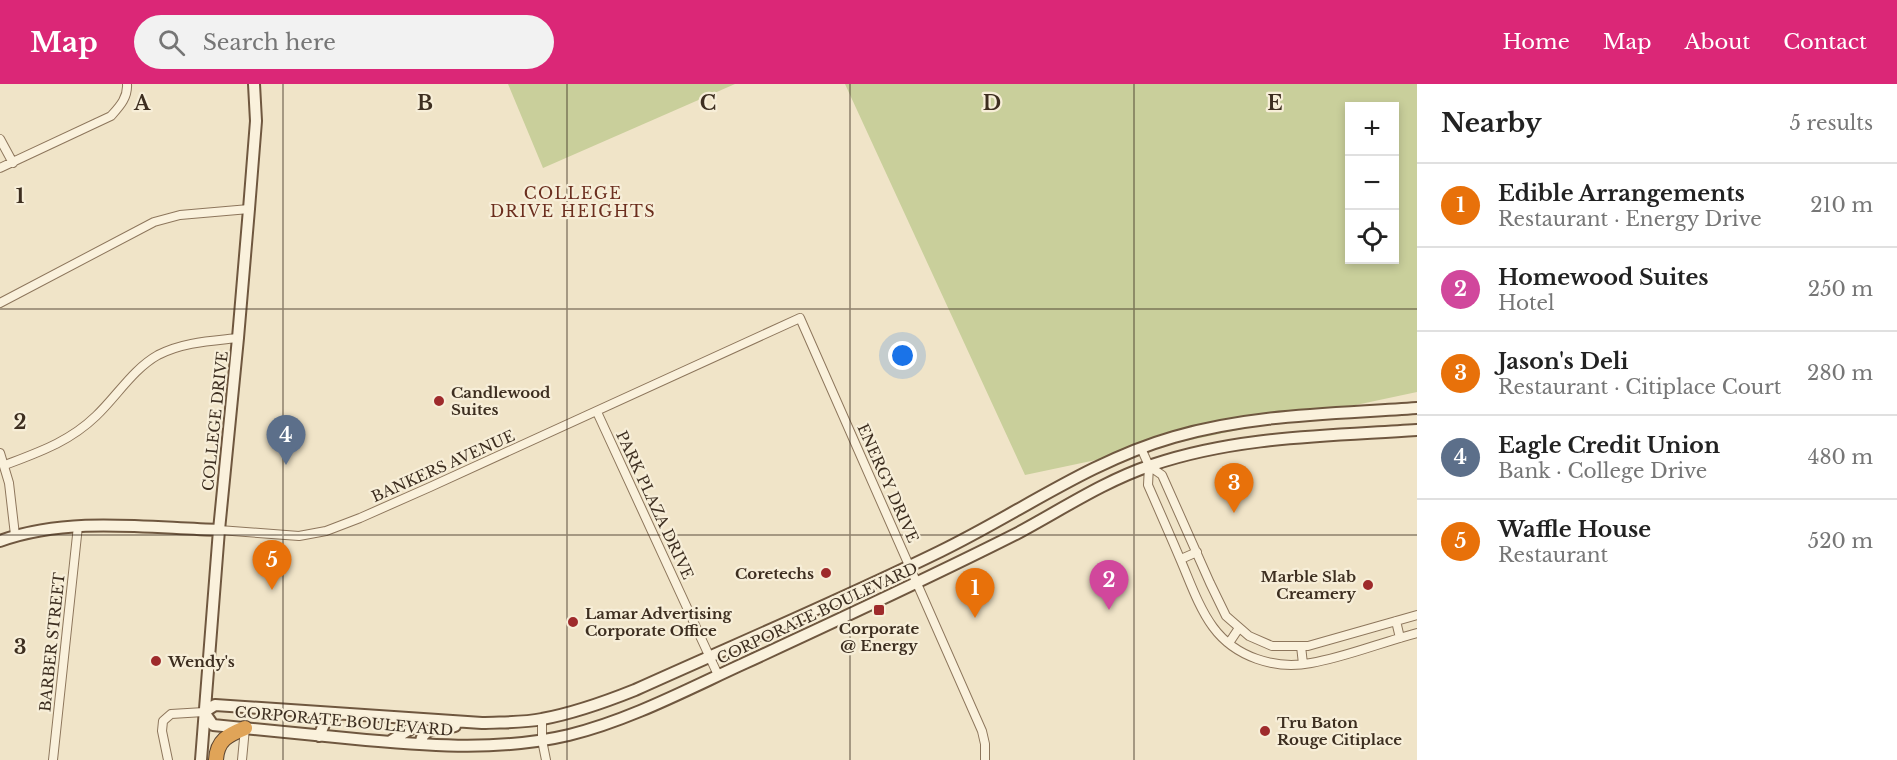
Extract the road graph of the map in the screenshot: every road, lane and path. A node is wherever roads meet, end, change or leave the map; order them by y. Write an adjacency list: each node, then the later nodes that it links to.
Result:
1 (127, 84): 4 (street)
2 (254, 84): 6 (street, COLLEGE DRIVE)
3 (0, 139): 4 (street)
4 (13, 163): 5 (street)
5 (0, 168)
6 (249, 209): 7 (street); 9 (street, COLLEGE DRIVE)
7 (0, 303)
8 (800, 318): 11 (street, BANKERS AVENUE); 23 (street, ENERGY DRIVE)
9 (238, 338): 15 (street); 18 (street, COLLEGE DRIVE)
10 (1417, 408): 13 (street, CORPORATE BOULEVARD)
11 (597, 412): 18 (street, BANKERS AVENUE); 34 (street, PARK PLAZA DRIVE)
12 (1417, 430): 16 (street, CORPORATE BOULEVARD)
13 (1142, 448): 16 (street); 23 (street, CORPORATE BOULEVARD)
14 (0, 453): 15 (street)
15 (5, 465): 19 (street)
16 (1149, 466): 21 (street); 22 (street); 24 (street, CORPORATE BOULEVARD)
17 (78, 526): 18 (street); 19 (street); 49 (street, BARBER STREET)
18 (219, 530): 38 (street, COLLEGE DRIVE)
19 (15, 535): 20 (street)
20 (0, 541)
21 (1197, 552): 22 (street); 28 (street)
22 (1181, 559): 32 (street)
23 (909, 566): 24 (street, ENERGY DRIVE); 25 (street, CORPORATE BOULEVARD)
24 (918, 584): 30 (street, CORPORATE BOULEVARD); 55 (street, ENERGY DRIVE)
25 (808, 612): 30 (street); 34 (street, CORPORATE BOULEVARD)
26 (1417, 615): 27 (street)
27 (1396, 621): 31 (street); 33 (street)
28 (1239, 628): 32 (street); 33 (street)
29 (1417, 633): 31 (street)
30 (799, 638): 36 (street, CORPORATE BOULEVARD)
31 (1400, 638): 35 (street)
32 (1229, 643): 35 (street)
33 (1301, 646): 35 (street)
34 (709, 656): 36 (street, PARK PLAZA DRIVE); 37 (street, CORPORATE BOULEVARD)
35 (1303, 664)
36 (718, 675): 44 (street, CORPORATE BOULEVARD)
37 (586, 709): 41 (street, CORPORATE BOULEVARD); 44 (street)
38 (204, 712): 39 (street, CORPORATE BOULEVARD); 43 (street, CORPORATE BOULEVARD); 50 (street); 51 (street, COLLEGE DRIVE)
39 (328, 713): 40 (street, CORPORATE BOULEVARD); 45 (street)
40 (416, 719): 42 (street, CORPORATE BOULEVARD); 47 (street)
41 (542, 719): 42 (street, CORPORATE BOULEVARD); 46 (street)
42 (465, 722): 48 (street)
43 (245, 728): 45 (street, CORPORATE BOULEVARD); 52 (highway); 53 (street)
44 (571, 734): 46 (street, CORPORATE BOULEVARD)
45 (319, 736): 47 (street, CORPORATE BOULEVARD)
46 (542, 740): 48 (street, CORPORATE BOULEVARD); 54 (street)
47 (389, 742): 48 (street, CORPORATE BOULEVARD)
48 (421, 744)
49 (52, 760)
50 (168, 760)
51 (201, 760)
52 (216, 760)
53 (242, 760)
54 (546, 760)
55 (985, 760)

